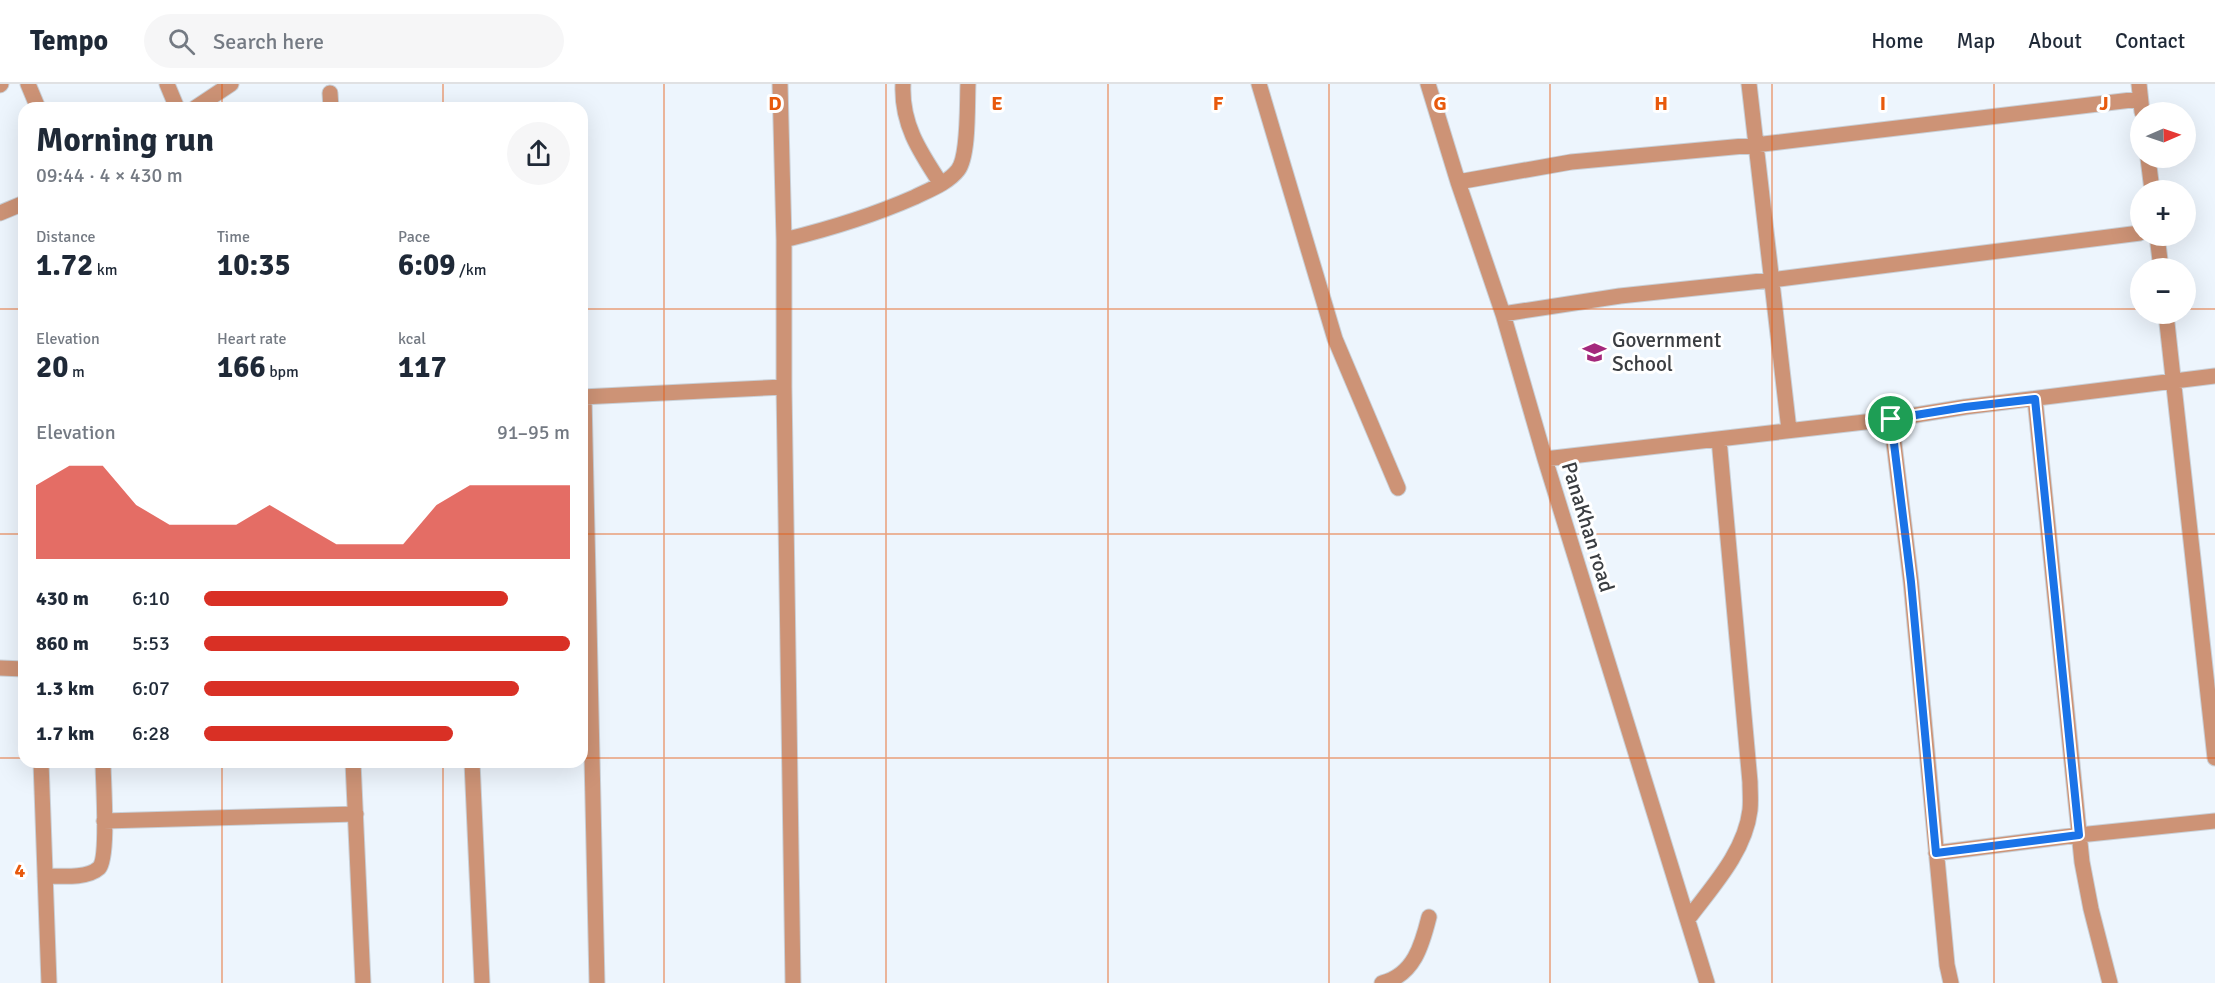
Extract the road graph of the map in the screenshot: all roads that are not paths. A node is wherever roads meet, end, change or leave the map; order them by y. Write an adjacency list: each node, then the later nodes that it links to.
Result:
1 (28, 84): 11 (street)
2 (167, 84): 12 (street)
3 (231, 84): 13 (street)
4 (780, 84): 20 (street)
5 (903, 84): 16 (street)
6 (968, 84): 16 (street)
7 (1258, 84): 33 (street)
8 (1428, 84): 15 (street, PanaKhan road)
9 (1749, 84): 14 (street)
10 (2140, 98): 14 (street)
11 (36, 102)
12 (174, 102)
13 (204, 102)
14 (1755, 145): 15 (street); 21 (street)
15 (1458, 182): 22 (street, PanaKhan road)
16 (941, 184): 20 (street)
17 (18, 206): 18 (street)
18 (0, 213)
19 (2130, 234): 21 (street)
20 (784, 240): 26 (street)
21 (1771, 280): 22 (street); 30 (street)
22 (1503, 314): 32 (street, PanaKhan road)
23 (2167, 324): 25 (street)
24 (2215, 376): 25 (street)
25 (2174, 380): 28 (street); 37 (street)
26 (784, 387): 27 (street); 54 (street)
27 (588, 397)
28 (2035, 399): 29 (street); 45 (street)
29 (1891, 419): 30 (street); 46 (street)
30 (1789, 430): 31 (street)
31 (1719, 439): 32 (street); 49 (street)
32 (1545, 459): 49 (street, PanaKhan road)
33 (1398, 488)
34 (588, 606): 53 (street)
35 (0, 668): 36 (street)
36 (18, 669)
37 (2215, 758)
38 (41, 768): 47 (street)
39 (103, 768): 43 (street)
40 (353, 768): 42 (street)
41 (472, 768): 52 (street)
42 (356, 814): 43 (street); 51 (street)
43 (104, 821): 47 (street)
44 (2215, 821): 45 (street)
45 (2079, 835): 46 (street); 58 (street)
46 (1936, 853): 57 (street)
47 (45, 876): 50 (street)
48 (1429, 917): 55 (street)
49 (1688, 919): 56 (street, PanaKhan road)
50 (49, 983)
51 (363, 983)
52 (482, 983)
53 (597, 983)
54 (793, 983)
55 (1383, 983)
56 (1707, 983)
57 (1951, 983)
58 (2110, 983)

